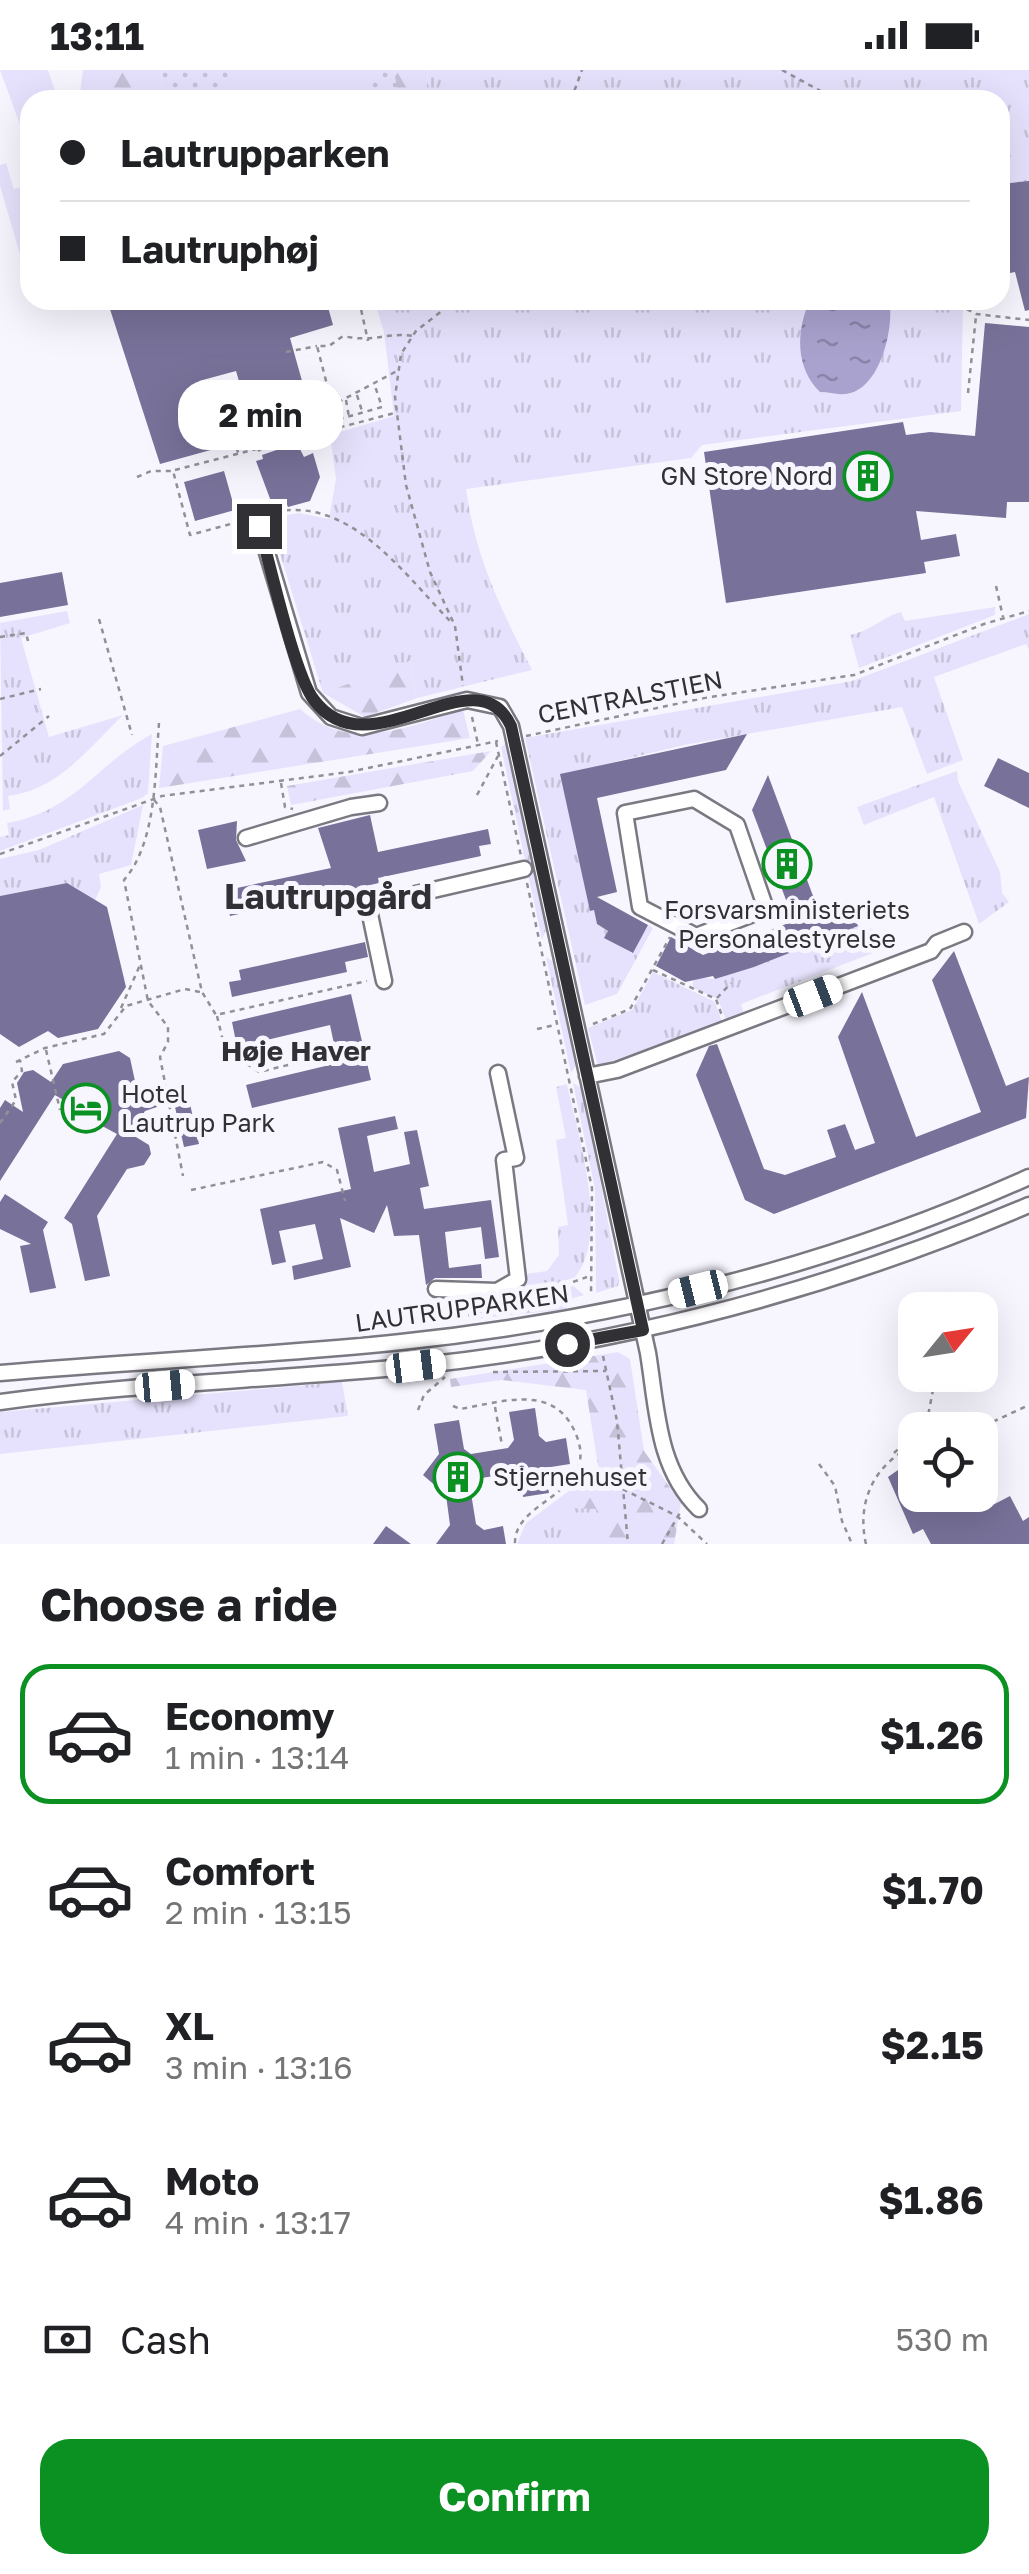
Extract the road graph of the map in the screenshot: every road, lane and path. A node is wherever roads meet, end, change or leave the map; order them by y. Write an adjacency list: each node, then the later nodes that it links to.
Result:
1 (782, 70): 2 (path)
2 (819, 90)
3 (361, 310): 9 (path)
4 (444, 310): 8 (path)
5 (968, 310): 6 (path)
6 (976, 314): 7 (path); 16 (path)
7 (1029, 320)
8 (413, 336): 9 (path); 12 (path)
9 (368, 341): 10 (path)
10 (318, 346): 11 (path); 18 (path)
11 (286, 352)
12 (399, 371): 13 (path); 19 (path)
13 (374, 383): 15 (path); 20 (path)
14 (217, 390): 27 (path)
15 (356, 393): 17 (path); 20 (path)
16 (968, 393)
17 (346, 398): 18 (path); 21 (path)
18 (327, 409): 22 (path); 23 (path)
19 (396, 412): 24 (path); 35 (path)
20 (364, 413): 21 (path)
21 (350, 417): 23 (path)
22 (306, 421): 25 (path); 26 (path)
23 (330, 422): 24 (path)
24 (332, 429): 25 (path)
25 (311, 436): 26 (path)
26 (258, 451): 27 (path)
27 (239, 456): 28 (path)
28 (172, 471): 29 (path); 30 (path)
29 (138, 477)
30 (258, 521): 35 (path); 40 (street)
31 (996, 586): 33 (path)
32 (1029, 612): 33 (path, CENTRALSTIEN)
33 (1003, 617): 44 (path, CENTRALSTIEN)
34 (98, 619): 43 (path)
35 (455, 626): 40 (path)
36 (0, 637): 37 (path)
37 (28, 641)
38 (41, 689): 39 (path)
39 (0, 698)
40 (467, 700): 44 (street); 46 (path)
41 (49, 716): 48 (path)
42 (159, 723): 51 (path)
43 (132, 736)
44 (514, 738): 45 (path, CENTRALSTIEN); 74 (street)
45 (496, 742): 46 (path, CENTRALSTIEN); 47 (path)
46 (478, 745): 49 (path, CENTRALSTIEN)
47 (499, 755): 50 (path); 57 (path)
48 (0, 756)
49 (281, 781): 51 (path, CENTRALSTIEN); 54 (path)
50 (477, 794)
51 (152, 799): 56 (path, CENTRALSTIEN); 60 (path); 66 (path)
52 (379, 803): 54 (street)
53 (720, 814): 53 (street)
54 (315, 820): 55 (street)
55 (246, 838)
56 (0, 854)
57 (524, 869): 62 (street); 71 (path)
58 (964, 932): 72 (street)
59 (672, 934): 61 (path)
60 (141, 964): 68 (path); 69 (path)
61 (652, 970): 65 (path); 74 (path)
62 (384, 979): 70 (path)
63 (692, 981): 65 (path)
64 (731, 983): 67 (path)
65 (690, 990): 67 (path)
66 (202, 992): 68 (path); 70 (path)
67 (716, 999): 72 (path)
68 (148, 1002): 69 (path); 81 (path)
69 (119, 1011): 76 (path)
70 (216, 1015): 75 (path)
71 (557, 1025): 73 (path); 86 (path)
72 (728, 1028): 78 (street)
73 (537, 1029)
74 (577, 1029): 78 (street)
75 (319, 1047)
76 (45, 1048): 79 (path); 80 (path)
77 (498, 1072): 87 (street)
78 (588, 1076): 89 (street)
79 (60, 1110)
80 (0, 1124)
81 (184, 1176)
82 (1029, 1177): 89 (street, LAUTRUPPARKEN)
83 (192, 1190): 84 (path)
84 (345, 1201)
85 (1029, 1205): 91 (street, LAUTRUPPARKEN)
86 (588, 1276): 88 (path); 90 (path)
87 (436, 1289): 90 (path)
88 (591, 1294)
89 (637, 1304): 91 (street); 92 (street, LAUTRUPPARKEN)
90 (449, 1320): 92 (path)
91 (643, 1330): 98 (street, LAUTRUPPARKEN); 111 (street)
92 (458, 1335): 96 (street, LAUTRUPPARKEN)
93 (603, 1356): 94 (path)
94 (606, 1371): 95 (path); 110 (path)
95 (492, 1372)
96 (0, 1373)
97 (446, 1376): 102 (path)
98 (0, 1402)
99 (1029, 1403): 103 (path)
100 (495, 1404): 101 (path); 104 (path); 109 (path)
101 (454, 1406)
102 (418, 1410)
103 (998, 1420)
104 (502, 1445)
105 (898, 1449): 107 (path)
106 (898, 1454): 107 (path)
107 (889, 1458): 118 (path)
108 (819, 1464): 117 (path)
109 (578, 1467): 110 (path); 113 (path)
110 (623, 1490): 112 (path); 114 (path)
111 (699, 1509)
112 (677, 1516): 115 (path); 116 (path)
113 (514, 1544)
114 (628, 1544)
115 (662, 1544)
116 (708, 1544)
117 (852, 1544)
118 (866, 1544)

